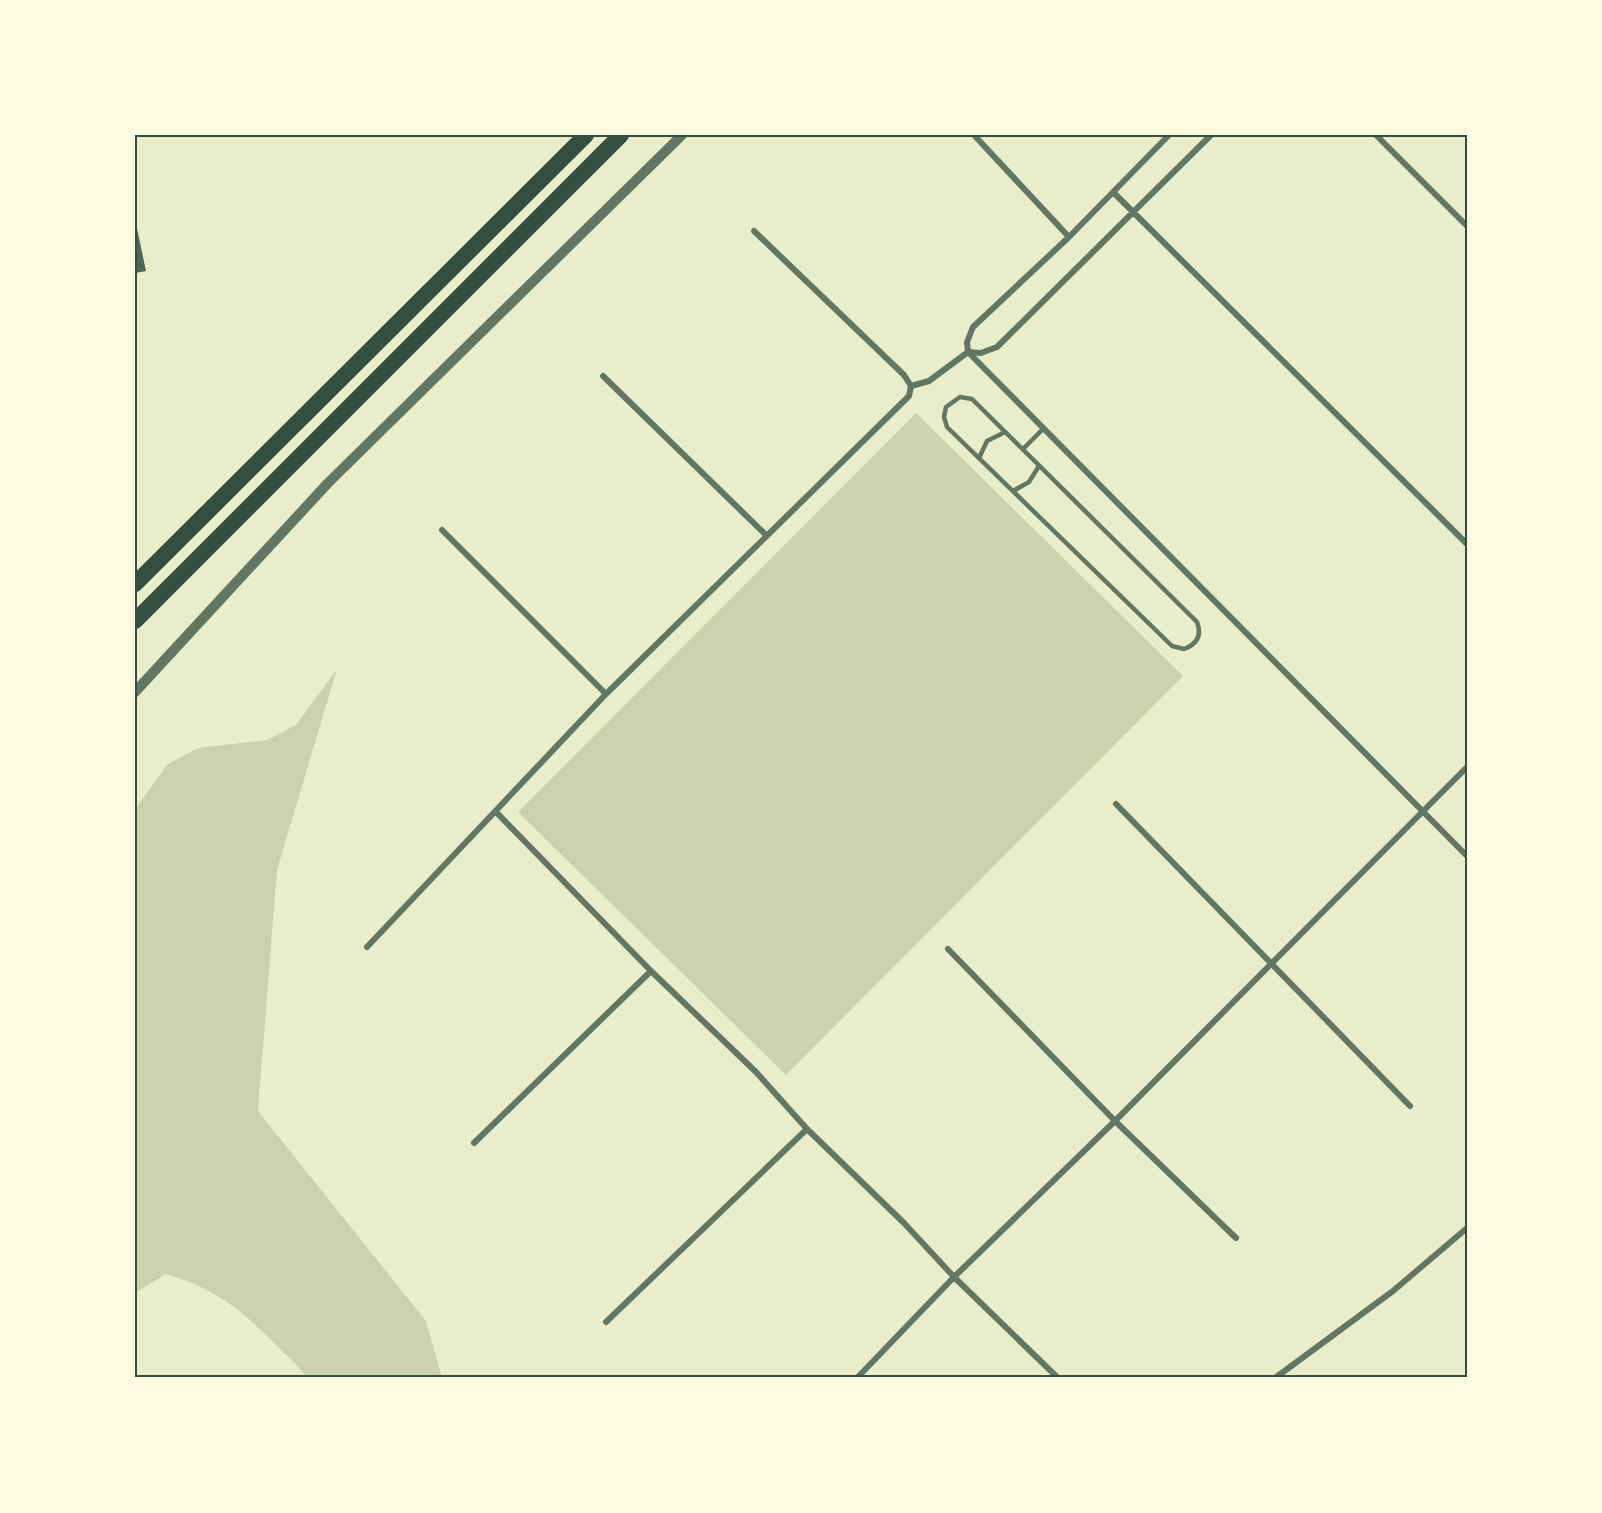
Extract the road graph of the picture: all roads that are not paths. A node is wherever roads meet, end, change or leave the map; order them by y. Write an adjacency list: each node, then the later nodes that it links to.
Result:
1 (586, 135): 25 (highway)
2 (621, 135): 26 (highway)
3 (682, 135): 27 (street)
4 (974, 135): 12 (street)
5 (1169, 135): 8 (street)
6 (1211, 135): 9 (street)
7 (1376, 135): 10 (street)
8 (1113, 192): 9 (street); 12 (street)
9 (1133, 212): 13 (street); 24 (street)
10 (1467, 226)
11 (754, 231): 15 (street)
12 (1069, 237): 13 (street)
13 (968, 352): 15 (street); 16 (street)
14 (603, 376): 23 (street)
15 (911, 386): 23 (street)
16 (1042, 430): 18 (lane); 32 (street)
17 (1005, 432): 18 (lane); 19 (lane); 19 (lane)
18 (1023, 449): 20 (lane)
19 (979, 458): 21 (lane)
20 (1039, 466): 21 (lane); 21 (lane)
21 (1013, 491)
22 (442, 530): 28 (street)
23 (767, 536): 28 (street)
24 (1467, 544)
25 (135, 584)
26 (135, 621)
27 (135, 692)
28 (606, 694): 31 (street)
29 (1467, 767): 32 (street)
30 (1116, 804): 36 (street)
31 (496, 812): 34 (street); 37 (street)
32 (1423, 812): 33 (street); 36 (street)
33 (1467, 856)
34 (366, 947)
35 (948, 949): 39 (street)
36 (1273, 962): 38 (street); 39 (street)
37 (651, 971): 40 (street); 41 (street)
38 (1410, 1106)
39 (1115, 1121): 43 (street); 44 (street)
40 (807, 1129): 44 (street); 45 (street)
41 (474, 1143)
42 (1467, 1228): 48 (street)
43 (1236, 1238)
44 (954, 1277): 46 (street); 47 (street)
45 (606, 1322)
46 (857, 1378)
47 (1058, 1378)
48 (1275, 1378)

